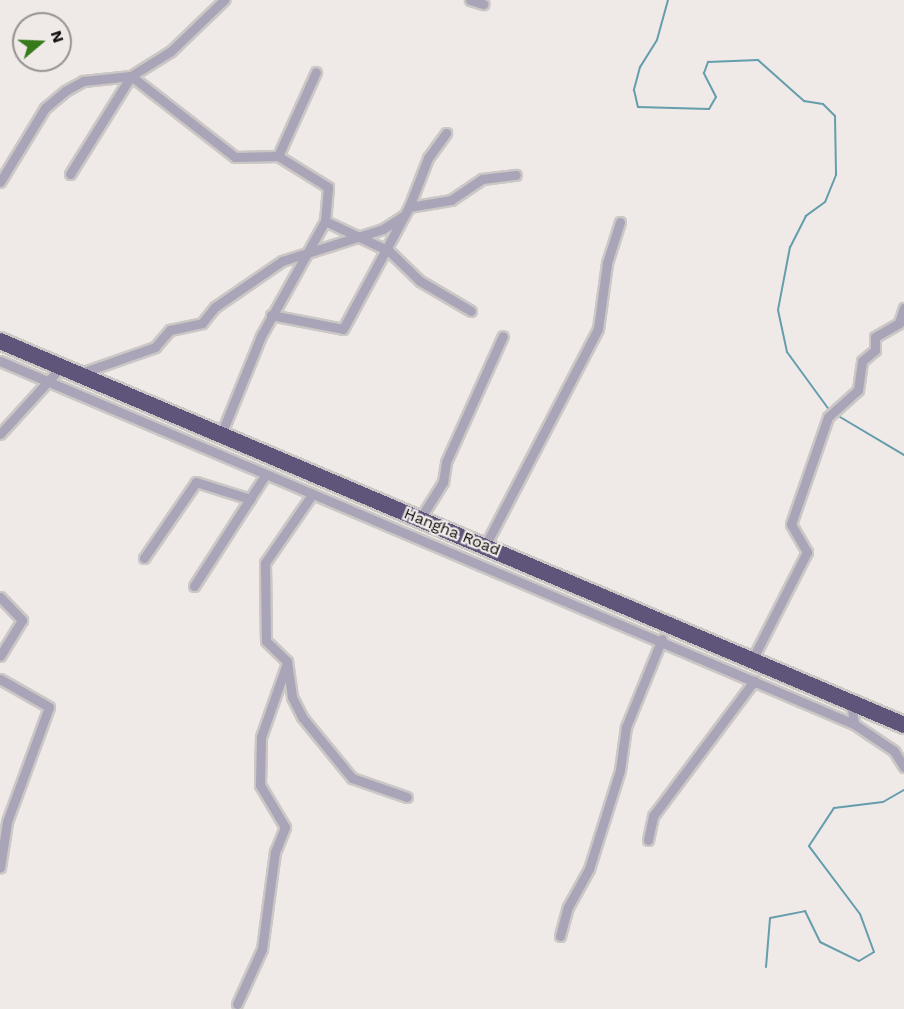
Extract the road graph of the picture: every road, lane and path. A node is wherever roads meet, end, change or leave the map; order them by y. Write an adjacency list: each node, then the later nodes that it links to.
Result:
1 (224, 0): 5 (street)
2 (470, 0): 3 (street)
3 (483, 4)
4 (316, 72): 7 (street)
5 (131, 76): 7 (street); 8 (street); 10 (street)
6 (447, 134): 11 (street)
7 (278, 156): 12 (street)
8 (70, 174)
9 (516, 175): 11 (street)
10 (0, 182)
11 (406, 212): 14 (street); 15 (street)
12 (325, 221): 14 (street); 16 (street)
13 (620, 222): 32 (street)
14 (357, 233): 15 (street); 16 (street)
15 (389, 251): 18 (street); 19 (street)
16 (305, 256): 19 (street); 24 (street)
17 (904, 308): 38 (street)
18 (471, 311)
19 (271, 315): 27 (street)
20 (503, 336): 31 (street)
21 (0, 341): 23 (highway, Hangha Road)
22 (0, 360): 25 (street)
23 (61, 367): 24 (highway, Hangha Road); 25 (street)
24 (78, 374): 27 (highway, Hangha Road)
25 (49, 381): 26 (street); 28 (street)
26 (0, 435)
27 (220, 437): 31 (highway, Hangha Road)
28 (264, 477): 29 (street); 30 (street)
29 (311, 496): 36 (street); 39 (street)
30 (250, 499): 33 (street); 34 (street)
31 (420, 519): 32 (highway, Hangha Road)
32 (485, 546): 38 (highway, Hangha Road)
33 (144, 558)
34 (194, 586)
35 (0, 597): 37 (street)
36 (662, 639): 41 (street); 49 (street)
37 (0, 656)
38 (753, 658): 42 (highway, Hangha Road)
39 (287, 664): 46 (street); 50 (street)
40 (0, 679): 48 (street)
41 (754, 681): 43 (street); 47 (street)
42 (851, 702): 43 (street); 44 (highway, Hangha Road)
43 (854, 724): 45 (street)
44 (904, 725)
45 (904, 766)
46 (407, 796)
47 (648, 840)
48 (0, 867)
49 (560, 936)
50 (237, 1004)

